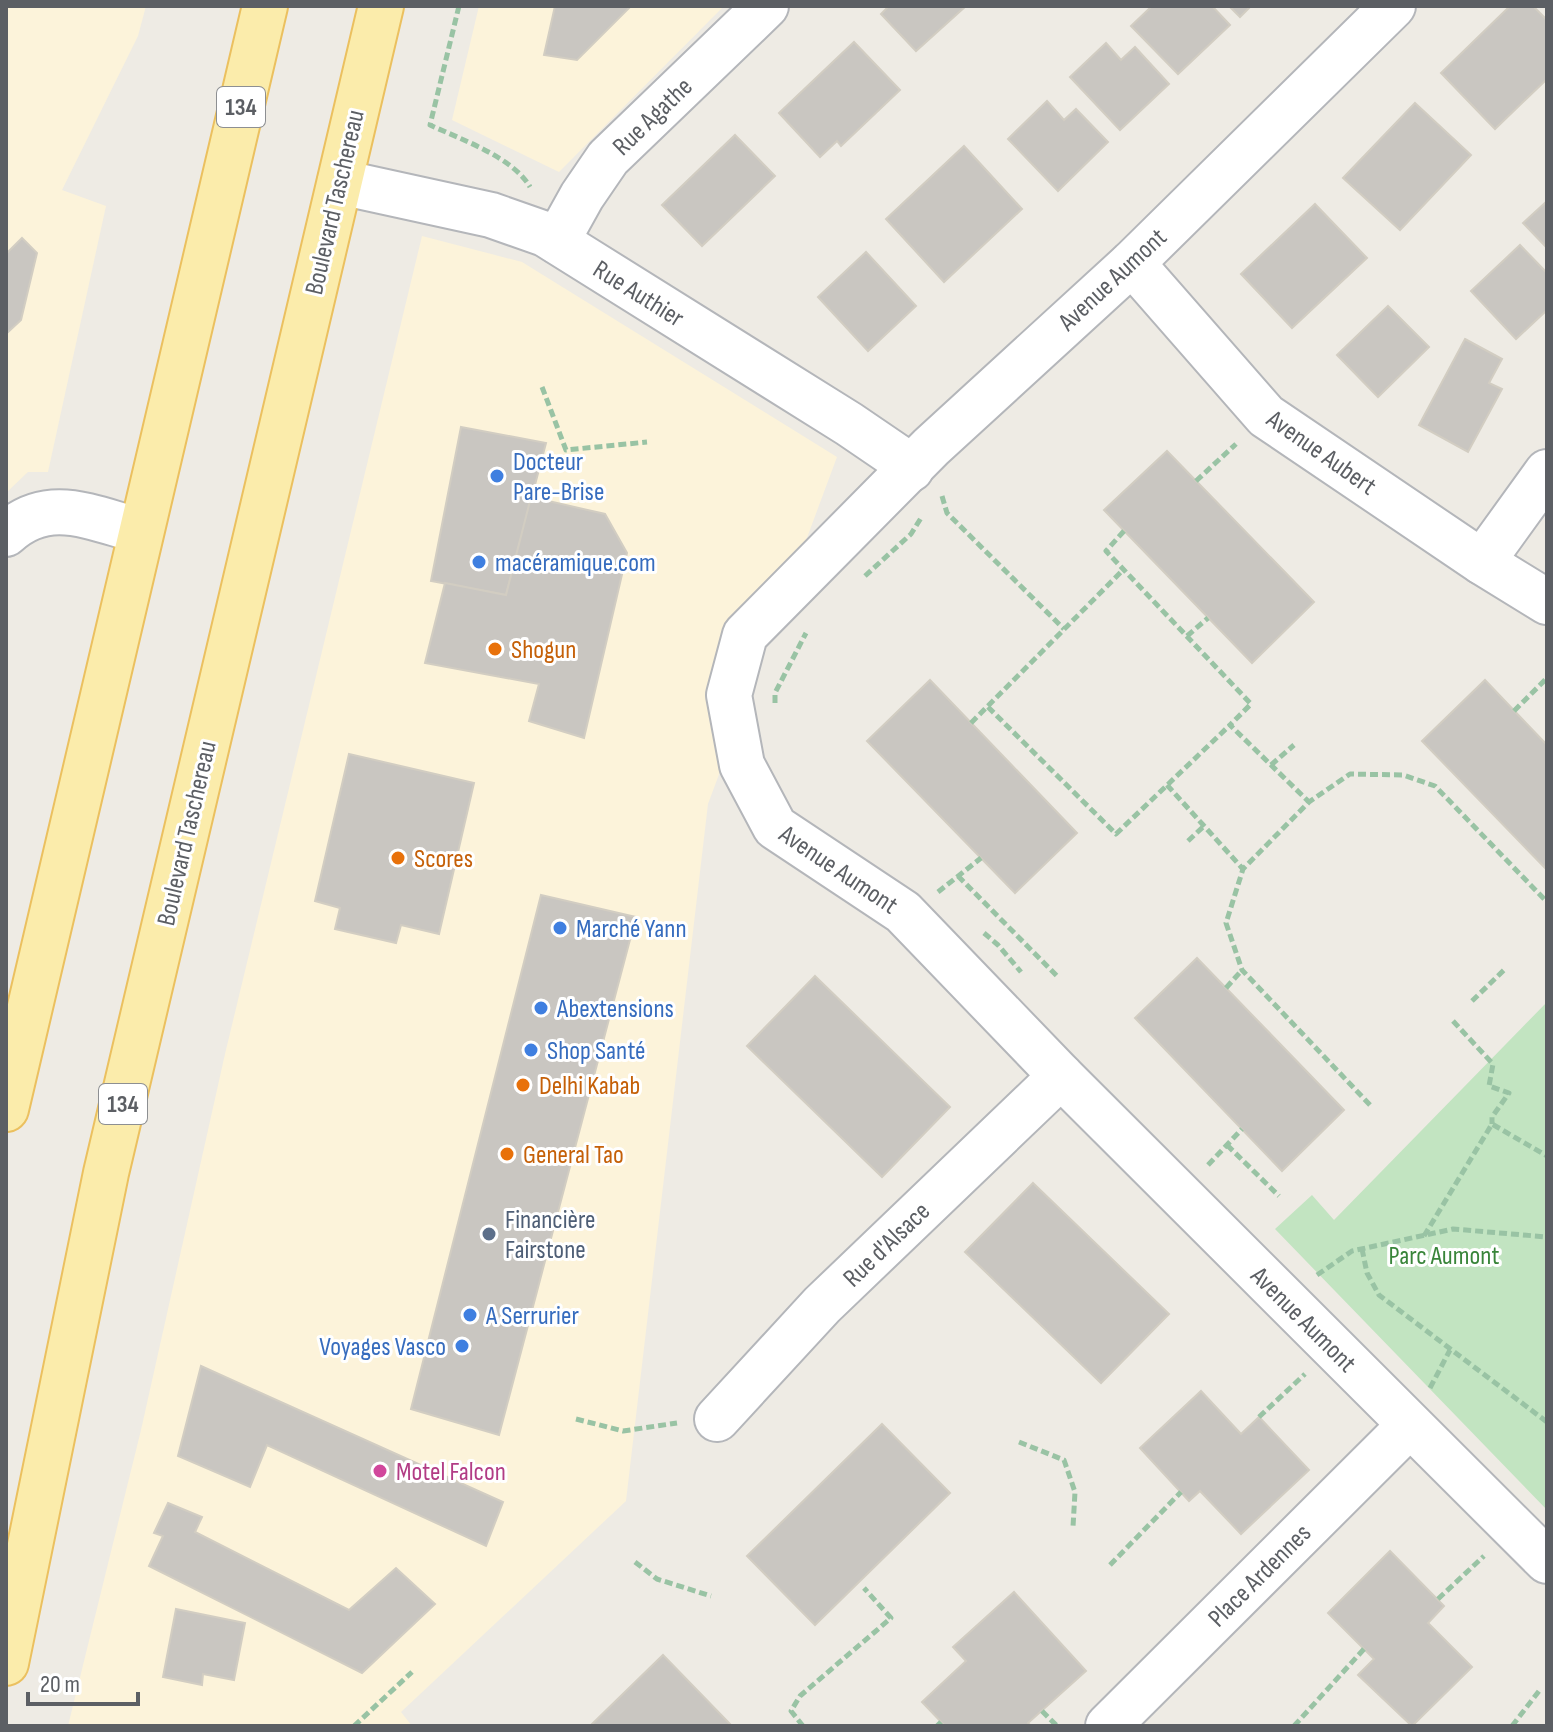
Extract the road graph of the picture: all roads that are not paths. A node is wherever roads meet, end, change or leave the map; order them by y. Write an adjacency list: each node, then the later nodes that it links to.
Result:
1 (265, 6): 10 (main road, 134)
2 (381, 6): 5 (main road, Boulevard Taschereau / 134)
3 (766, 6): 6 (street, Rue Agathe)
4 (1393, 6): 7 (street, Avenue Aumont)
5 (340, 182): 6 (street, Rue Authier); 19 (main road, Boulevard Taschereau / 134)
6 (557, 241): 9 (street, Rue Authier)
7 (1132, 263): 9 (street, Avenue Aumont); 12 (street, Avenue Aubert)
8 (1547, 472): 12 (street)
9 (926, 483): 14 (street, Avenue Aumont)
10 (141, 531): 11 (street); 15 (main road, 134)
11 (6, 534)
12 (1482, 562): 13 (street, Avenue Aubert)
13 (1547, 602)
14 (1061, 1076): 16 (street, Rue d'Alsace); 17 (street, Avenue Aumont)
15 (6, 1109)
16 (717, 1419)
17 (1410, 1425): 18 (street, Avenue Aumont); 20 (street, Place Ardennes)
18 (1547, 1561)
19 (6, 1663)
20 (1108, 1726)

